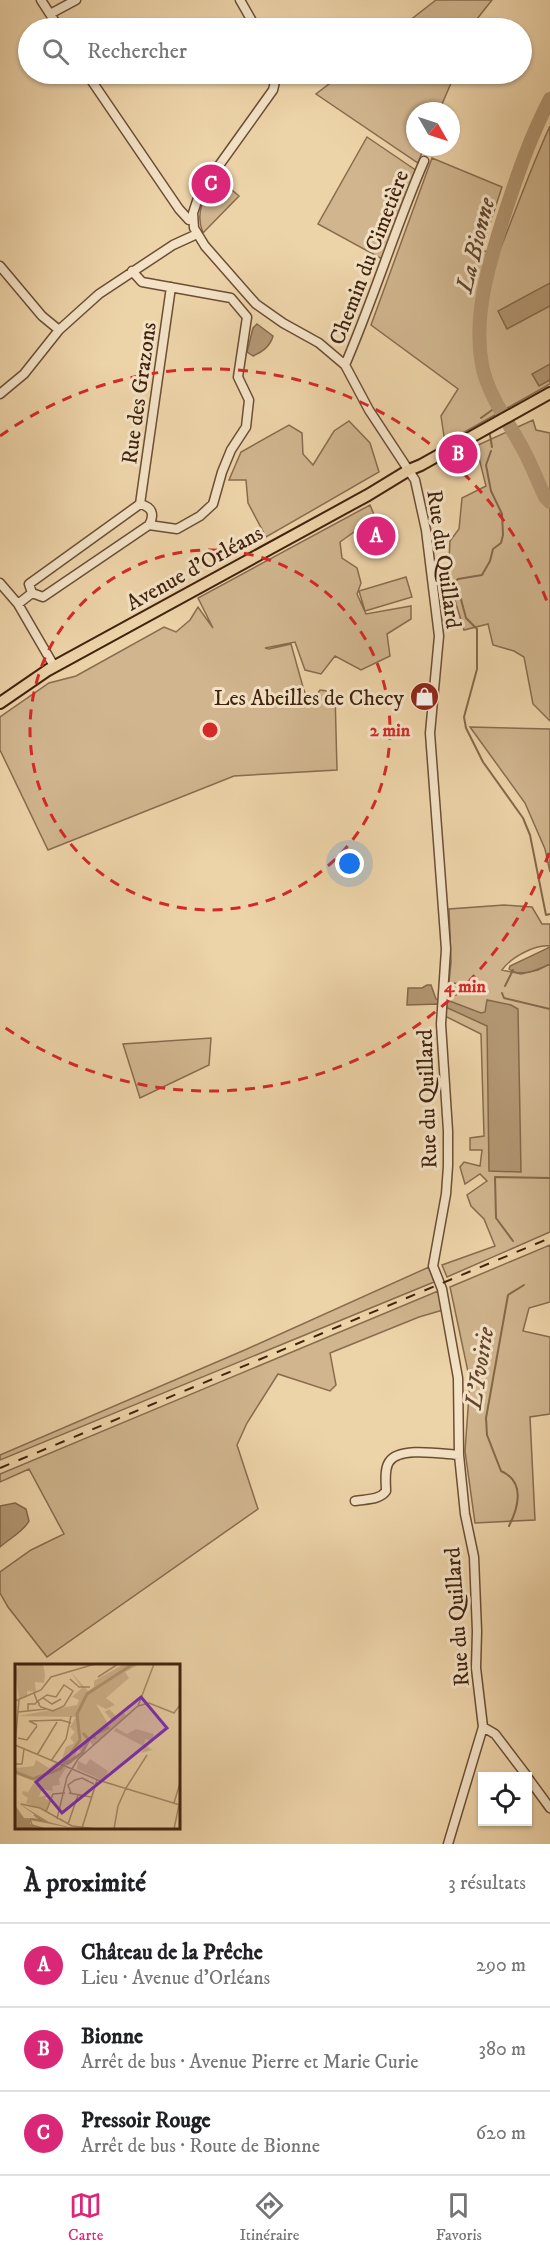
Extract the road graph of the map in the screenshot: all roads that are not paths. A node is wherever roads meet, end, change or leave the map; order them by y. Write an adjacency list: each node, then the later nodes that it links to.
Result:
1 (41, 0): 4 (street)
2 (76, 0): 4 (street)
3 (240, 0): 6 (street)
4 (50, 14): 5 (street)
5 (53, 18)
6 (250, 18)
7 (94, 84): 10 (street)
8 (274, 84): 10 (street)
9 (424, 161): 16 (street, Chemin du Cimetière)
10 (193, 220): 11 (street)
11 (197, 234): 13 (street); 16 (street)
12 (0, 266): 15 (street)
13 (132, 271): 14 (street); 15 (street)
14 (171, 287): 20 (street, Rue des Grazons); 21 (street)
15 (59, 330): 18 (street)
16 (345, 365): 19 (street, Rue du Quillard)
17 (550, 393): 19 (main road, Avenue d'Orléans)
18 (0, 394)
19 (409, 470): 25 (main road, Avenue d'Orléans); 27 (street, Rue du Quillard)
20 (140, 504): 21 (street); 23 (street)
21 (149, 525): 23 (street)
22 (0, 583): 24 (street)
23 (32, 593): 24 (street)
24 (18, 604): 25 (street)
25 (54, 666): 26 (main road, Avenue d'Orléans)
26 (0, 703)
27 (459, 1455): 28 (street); 29 (street, Rue du Quillard)
28 (355, 1501)
29 (483, 1727): 30 (street); 33 (street)
30 (523, 1772)
31 (532, 1784): 32 (street)
32 (550, 1808)
33 (448, 1844)

